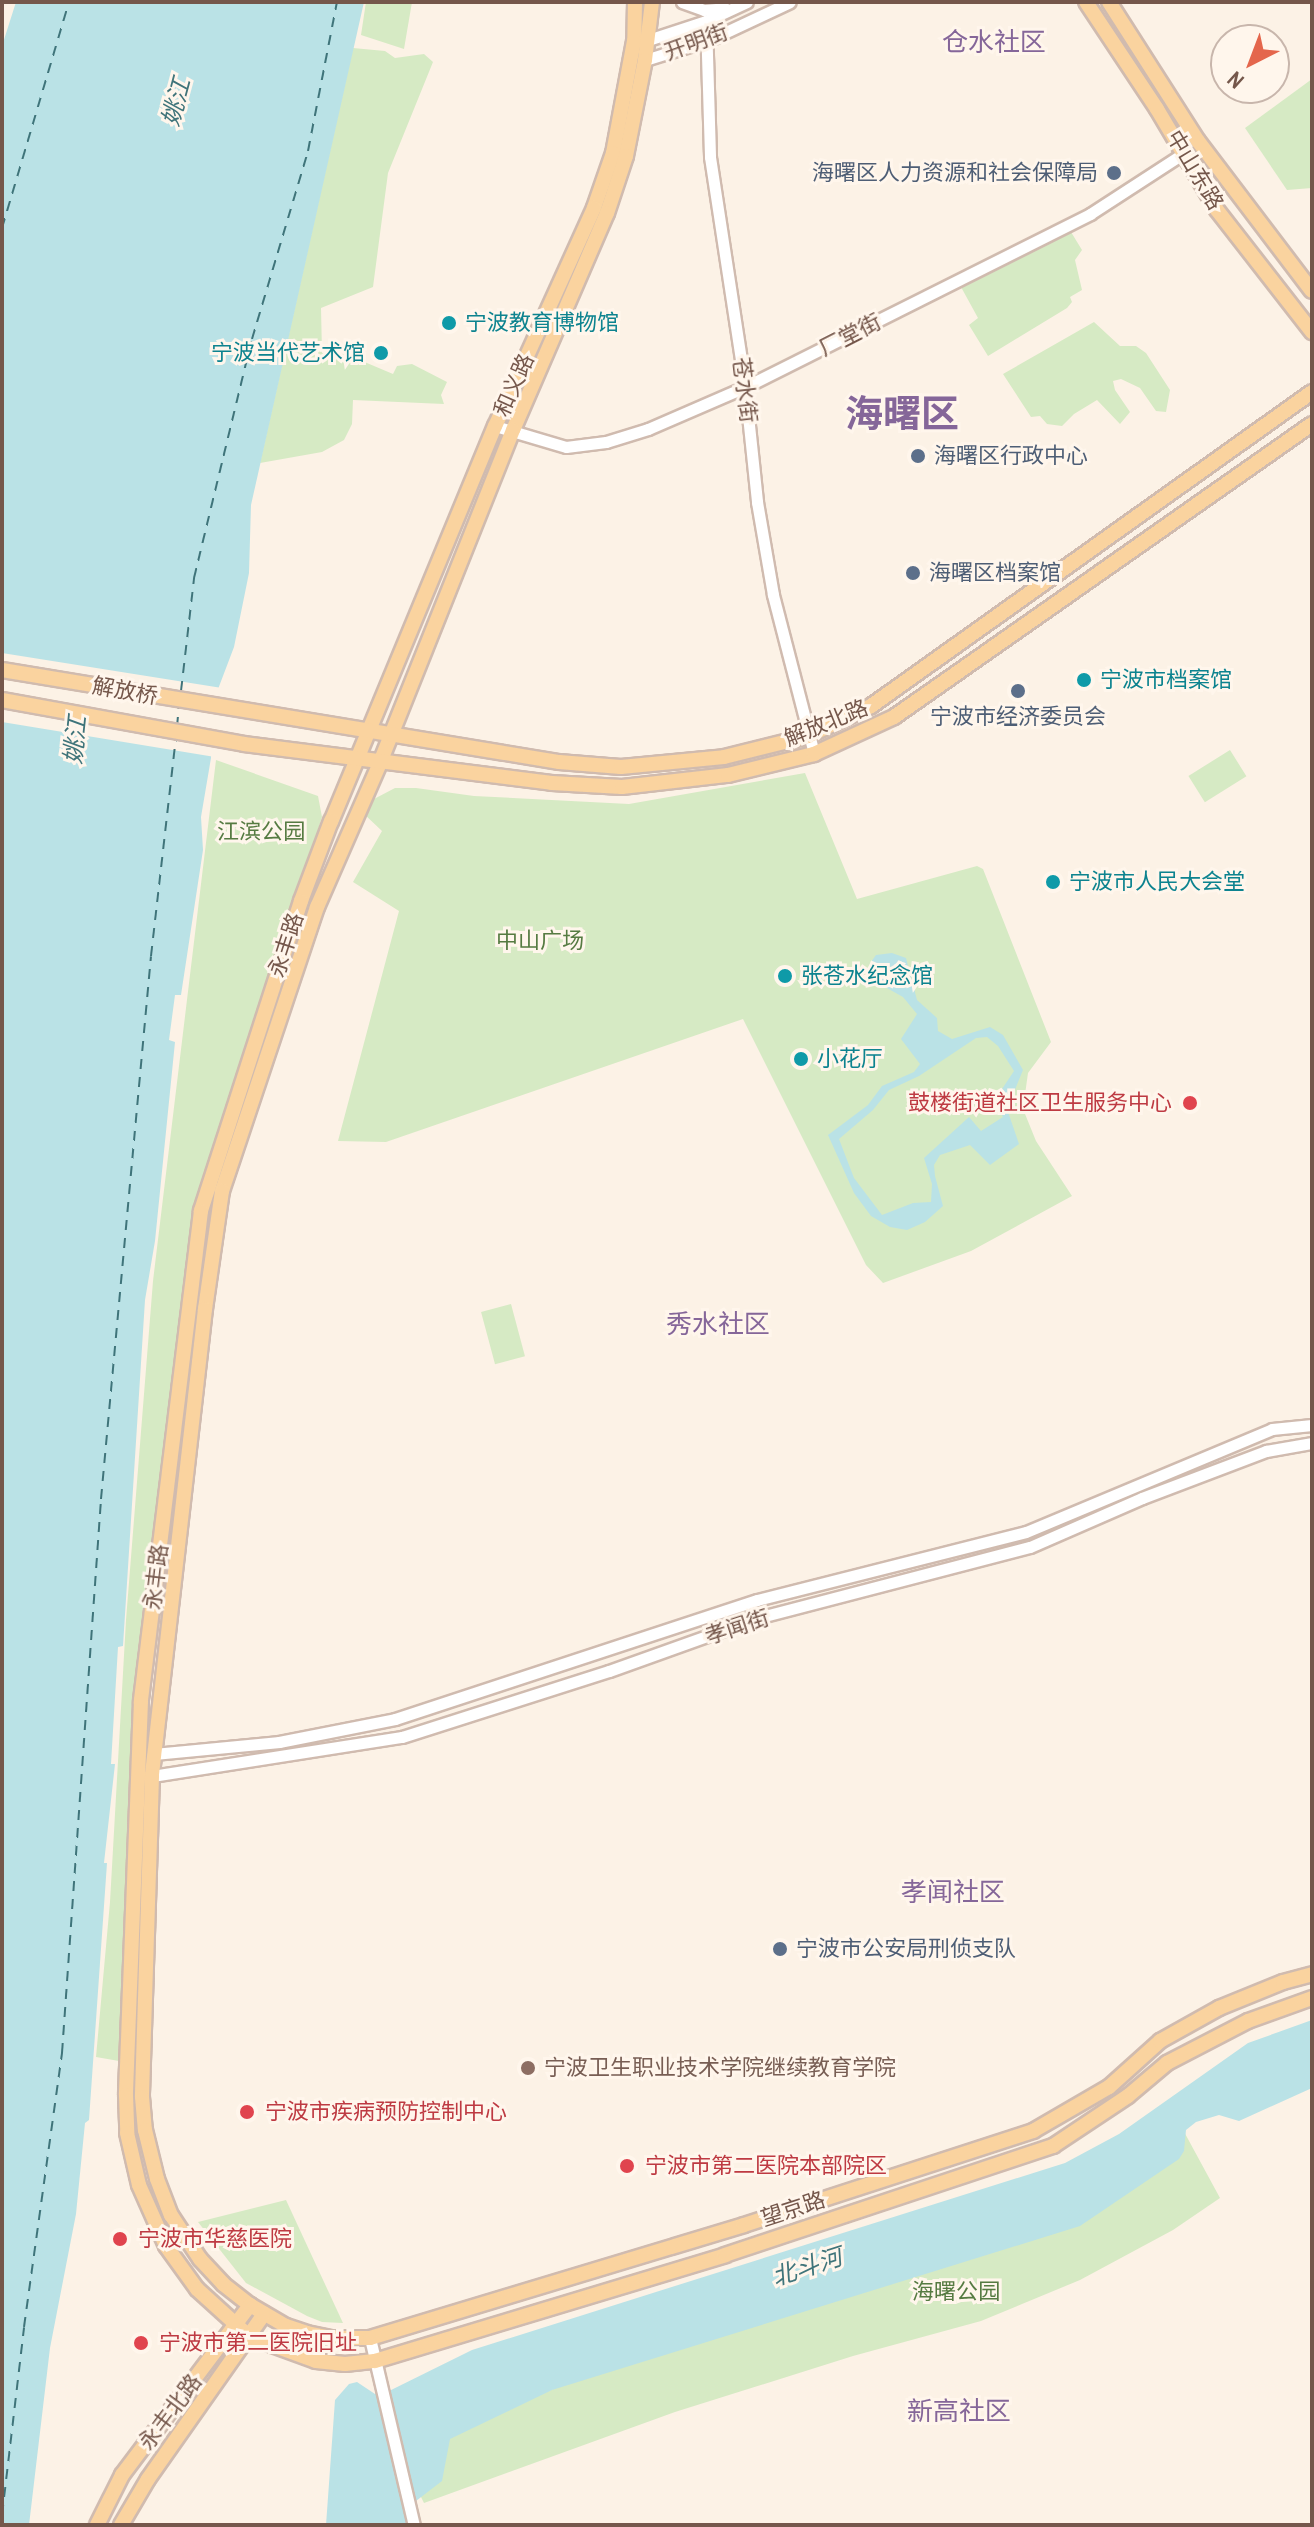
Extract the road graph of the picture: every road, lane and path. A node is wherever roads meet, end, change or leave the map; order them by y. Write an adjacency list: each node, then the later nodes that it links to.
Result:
1 (635, 2): 18 (main road, 和义路)
2 (652, 2): 9 (main road, 和义路)
3 (682, 2): 7 (street)
4 (790, 2): 10 (street, 开明街)
5 (1086, 2): 12 (main road, 中山东路)
6 (1109, 2): 13 (main road, 中山东路)
7 (742, 4): 8 (street, 开明街)
8 (706, 21): 9 (street, 开明街); 10 (street, 苍水街)
9 (648, 40): 11 (main road, 和义路)
10 (709, 40): 11 (street, 开明街); 15 (street, 苍水街)
11 (645, 60): 19 (main road, 和义路)
12 (1184, 153): 14 (main road, 中山东路); 15 (street, 厂堂街)
13 (1312, 291)
14 (1312, 332)
15 (745, 387): 19 (street, 厂堂街); 25 (street, 苍水街)
16 (1312, 392): 25 (main road, 解放北路)
17 (1312, 424): 27 (main road, 解放北路)
18 (495, 426): 19 (street, 厂堂街); 23 (main road, 和义路)
19 (513, 430): 24 (main road, 和义路)
20 (2, 670): 22 (main road, 解放桥)
21 (2, 700): 26 (main road, 解放桥)
22 (248, 712): 23 (main road, 解放北路)
23 (369, 733): 24 (main road, 解放北路); 28 (main road, 和义路)
24 (391, 736): 25 (main road, 解放北路); 29 (main road, 和义路)
25 (808, 736): 27 (street, 苍水街)
26 (244, 744): 28 (main road, 解放北路)
27 (814, 754): 29 (main road, 解放北路)
28 (357, 760): 29 (main road, 解放北路); 38 (main road, 永丰路)
29 (380, 763): 32 (main road, 永丰路)
30 (1312, 1425): 32 (street, 孝闻街)
31 (1312, 1443): 33 (street, 孝闻街)
32 (154, 1754): 33 (main road, 永丰路)
33 (152, 1776): 36 (main road, 永丰路)
34 (1312, 1974): 41 (main road, 望京路)
35 (1312, 1998): 43 (main road, 望京路)
36 (250, 2305): 37 (main road, 永丰路); 38 (main road, 永丰北路)
37 (264, 2314): 39 (main road, 永丰路); 40 (main road, 永丰北路)
38 (235, 2326): 40 (main road, 永丰路); 45 (main road, 永丰北路)
39 (286, 2326): 41 (main road, 望京路)
40 (250, 2337): 42 (main road, 永丰路); 46 (main road, 永丰北路)
41 (370, 2338): 43 (street)
42 (290, 2354): 43 (main road, 望京路)
43 (375, 2361): 44 (street)
44 (414, 2520)
45 (97, 2525)
46 (121, 2525)

